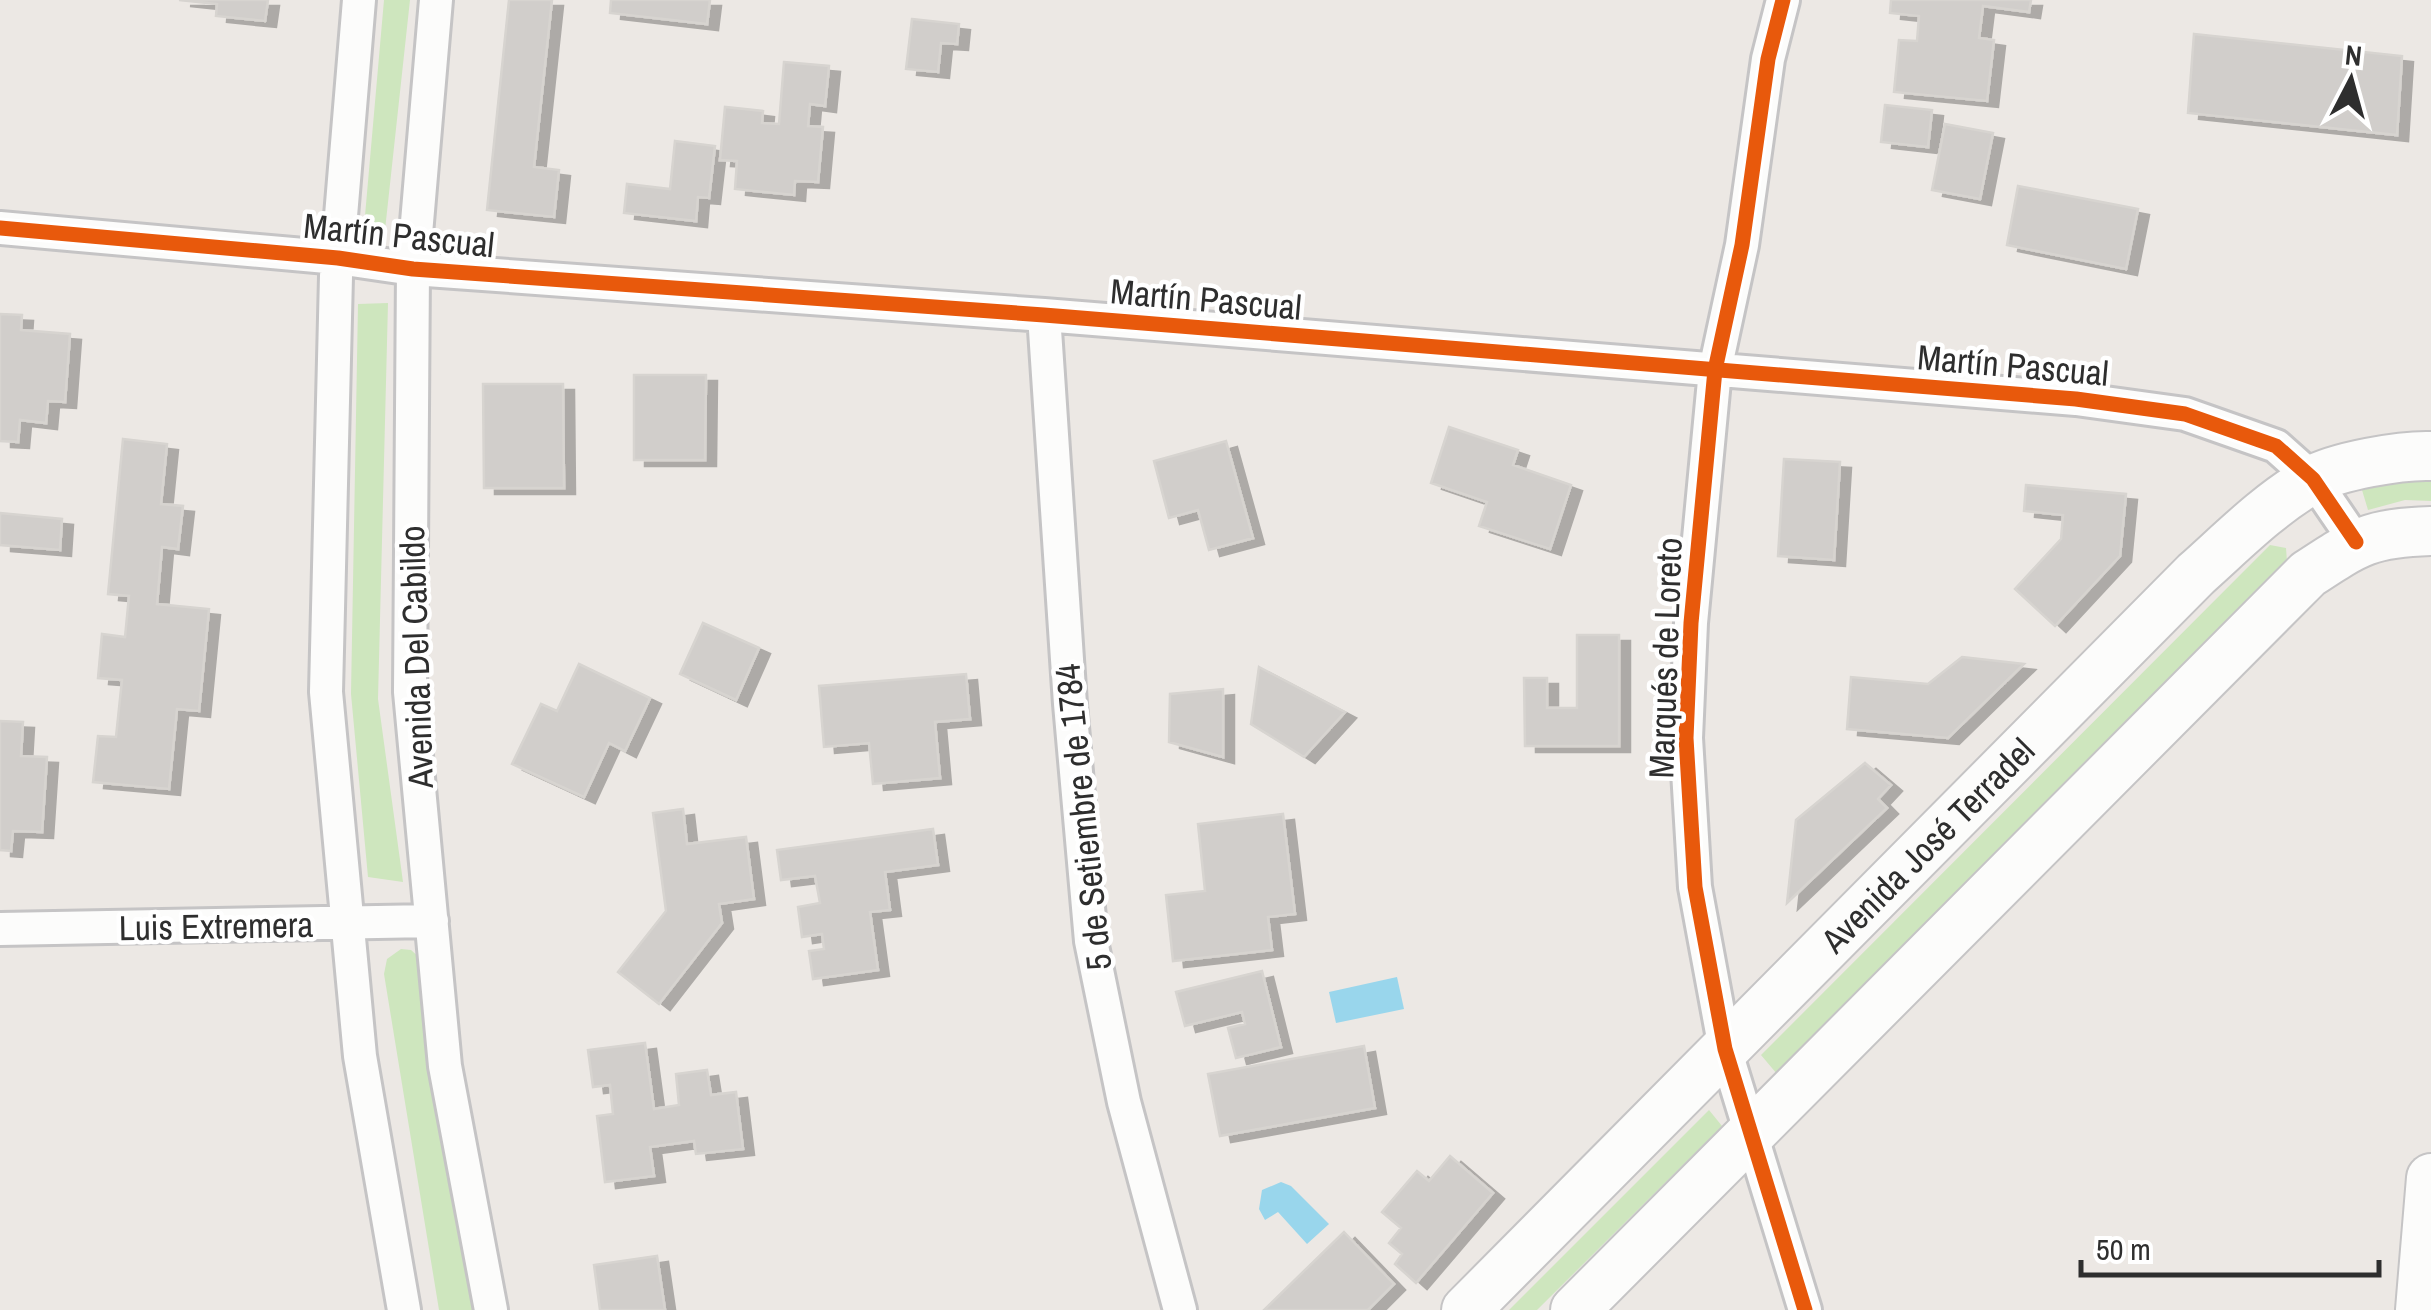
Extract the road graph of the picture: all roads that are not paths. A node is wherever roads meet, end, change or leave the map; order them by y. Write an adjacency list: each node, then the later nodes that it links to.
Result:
1 (359, 0): 5 (street)
2 (436, 0): 6 (street, Avenida Del Cabildo)
3 (1782, 0): 8 (street, Marqués de Loreto)
4 (0, 228): 5 (street, Martín Pascual)
5 (338, 258): 6 (street, Martín Pascual); 14 (street)
6 (413, 269): 7 (street, Martín Pascual); 13 (street, Avenida Del Cabildo)
7 (1044, 316): 8 (street, Martín Pascual); 21 (street, 5 de Setiembre de 1784)
8 (1715, 370): 10 (street, Martín Pascual); 16 (street, Marqués de Loreto)
9 (2431, 456): 10 (street, Avenida José Terradel)
10 (2314, 479): 12 (street, Martín Pascual); 16 (street, Avenida José Terradel)
11 (2431, 531): 12 (street)
12 (2356, 542): 17 (street)
13 (432, 921): 14 (street, Luis Extremera); 20 (street, Avenida Del Cabildo)
14 (348, 924): 15 (street, Luis Extremera); 19 (street)
15 (0, 929)
16 (1724, 1048): 17 (street, Marqués de Loreto); 22 (street, Avenida José Terradel)
17 (1748, 1132): 23 (street); 24 (street, Marqués de Loreto)
18 (2431, 1178): 25 (street)
19 (404, 1310)
20 (491, 1310)
21 (1180, 1310)
22 (1466, 1310)
23 (1575, 1310)
24 (1806, 1310)
25 (2420, 1310)

